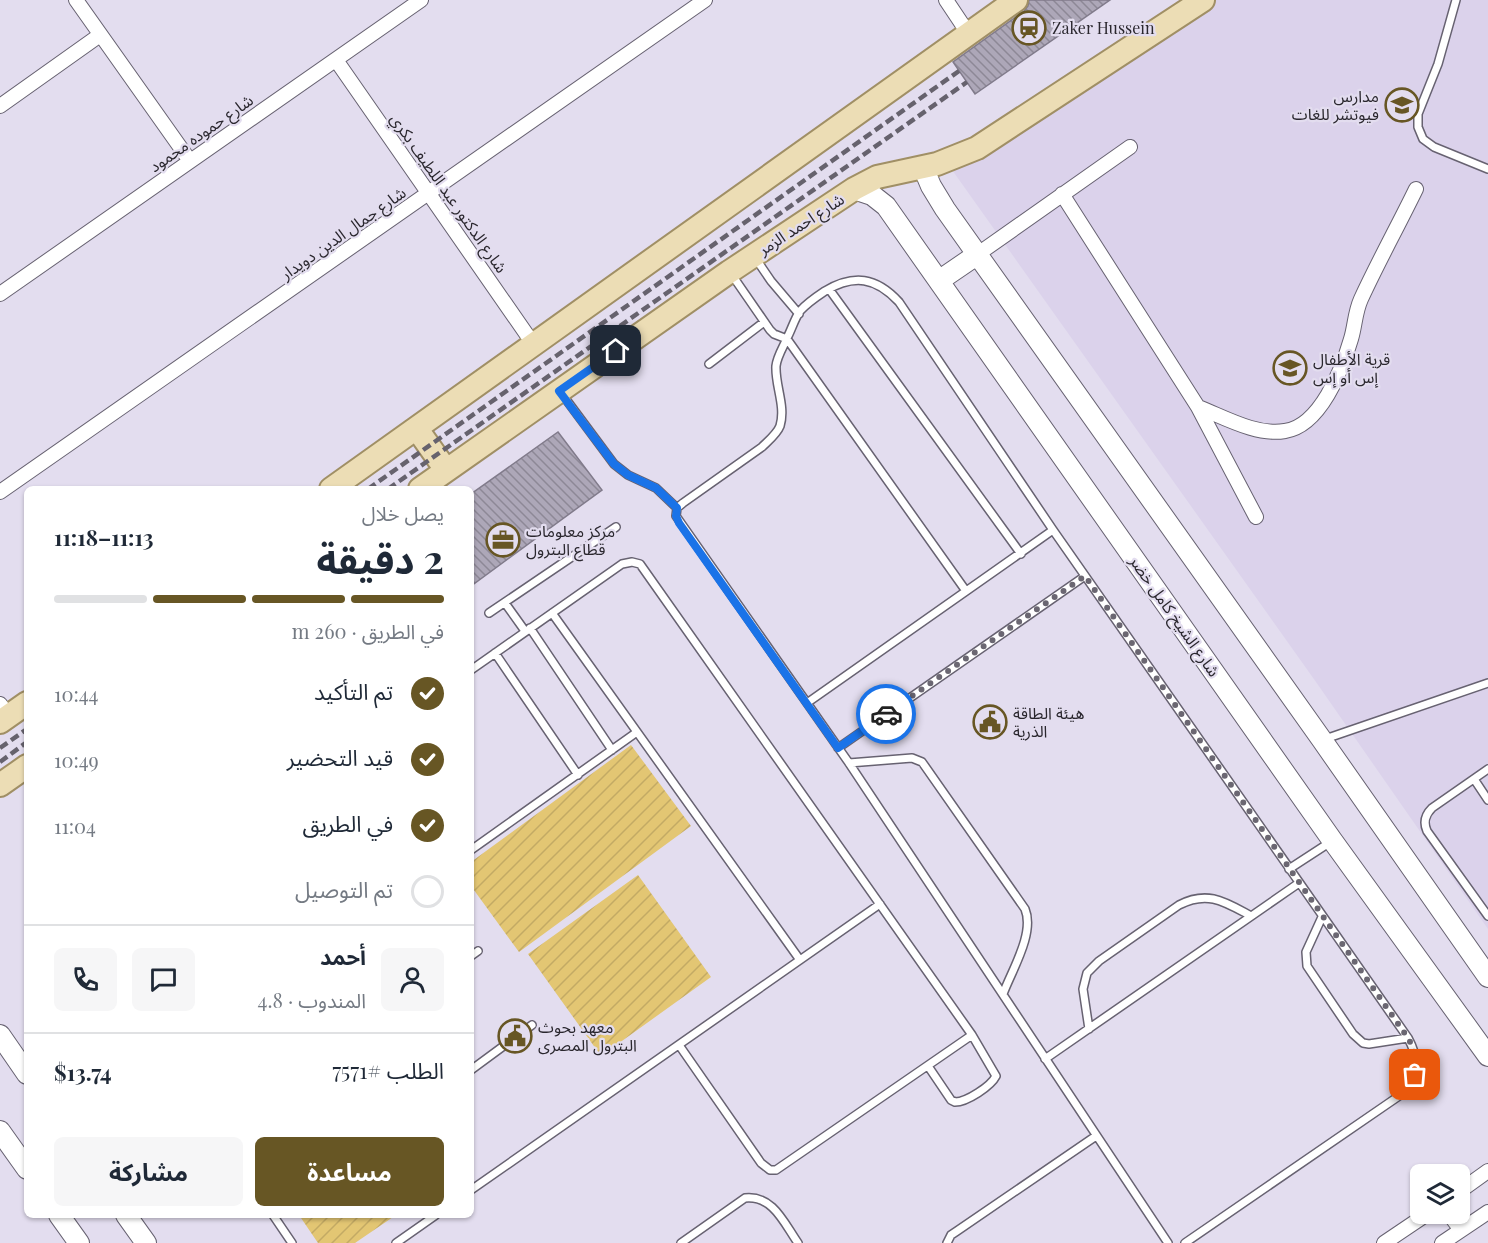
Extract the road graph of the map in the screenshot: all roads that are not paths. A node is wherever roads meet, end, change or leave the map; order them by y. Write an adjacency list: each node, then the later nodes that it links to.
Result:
1 (76, 0): 9 (street)
2 (421, 0): 10 (street, شارع حموده محمود)
3 (705, 0): 18 (street, شارع جمال الدين دويدار)
4 (946, 0): 8 (street)
5 (1016, 0): 8 (main road)
6 (1203, 0): 14 (main road, شارع احمد الزمر)
7 (1456, 0): 15 (lane)
8 (968, 33): 29 (main road)
9 (100, 34): 11 (street); 13 (street)
10 (336, 60): 13 (street, شارع حموده محمود); 18 (street, شارع الدكتور عبد اللطيف بكري)
11 (0, 106)
12 (1130, 147): 19 (street)
13 (190, 160): 25 (street, شارع حموده محمود)
14 (923, 167): 16 (main road, شارع احمد الزمر); 20 (main road)
15 (1488, 169)
16 (854, 189): 21 (main road, شارع احمد الزمر); 23 (main road, شارع الشيخ كامل خضر)
17 (1416, 189): 32 (street)
18 (430, 193): 29 (street, شارع الدكتور عبد اللطيف بكري); 37 (street, شارع جمال الدين دويدار)
19 (1062, 194): 20 (street); 32 (street)
20 (978, 254): 23 (main road); 56 (main road)
21 (753, 255): 22 (main road, شارع احمد الزمر); 26 (lane)
22 (729, 272): 27 (lane); 31 (main road, شارع احمد الزمر)
23 (940, 280): 66 (main road, شارع الشيخ كامل خضر)
24 (829, 289): 26 (lane); 41 (lane); 42 (lane)
25 (0, 294)
26 (799, 314): 28 (lane)
27 (764, 322): 28 (lane); 30 (lane)
28 (787, 339): 38 (lane); 44 (lane)
29 (534, 345): 33 (main road)
30 (709, 364)
31 (559, 391): 34 (main road, شارع احمد الزمر); 38 (lane)
32 (1198, 407): 39 (street)
33 (417, 429): 34 (main road); 35 (main road)
34 (446, 470): 36 (main road, شارع احمد الزمر)
35 (335, 486)
36 (424, 486)
37 (0, 492)
38 (677, 508): 52 (lane)
39 (1256, 517)
40 (616, 527): 45 (lane)
41 (1053, 530): 42 (lane); 43 (lane)
42 (1021, 554): 44 (lane)
43 (1085, 576): 57 (lane); 68 (lane)
44 (966, 591): 52 (lane)
45 (505, 603): 46 (lane); 48 (lane)
46 (489, 613)
47 (552, 613): 48 (lane); 55 (lane); 70 (lane)
48 (528, 630): 49 (lane); 58 (lane)
49 (495, 653): 50 (lane); 62 (lane)
50 (474, 668)
51 (1488, 683): 56 (lane)
52 (807, 703): 57 (lane)
53 (24, 704): 54 (main road)
54 (3, 714)
55 (637, 732): 58 (lane); 76 (lane)
56 (1322, 740): 77 (main road)
57 (838, 748): 59 (lane)
58 (612, 750): 62 (lane)
59 (849, 763): 78 (lane); 78 (lane)
60 (24, 768): 64 (main road)
61 (1488, 769): 63 (lane)
62 (578, 775): 67 (lane)
63 (1474, 779): 65 (lane); 72 (lane)
64 (0, 786)
65 (1488, 798)
66 (1332, 840): 68 (lane); 85 (main road, شارع الشيخ كامل خضر)
67 (474, 848)
68 (1289, 869): 69 (lane)
69 (1299, 883): 71 (lane); 73 (lane)
70 (880, 904): 76 (lane); 82 (lane)
71 (1251, 916): 80 (lane); 80 (lane)
72 (1488, 916)
73 (1322, 917): 83 (lane); 83 (lane)
74 (478, 951): 75 (lane)
75 (474, 954)
76 (800, 960): 84 (lane)
77 (1488, 977)
78 (1003, 993): 86 (lane)
79 (532, 1025): 88 (lane)
80 (1089, 1029): 86 (lane)
81 (0, 1035): 89 (main road)
82 (972, 1035): 87 (lane); 87 (lane)
83 (1408, 1038): 112 (lane)
84 (679, 1045): 87 (lane); 95 (lane)
85 (1488, 1056)
86 (1045, 1059): 91 (lane)
87 (928, 1066)
88 (474, 1068)
89 (24, 1070)
90 (0, 1131): 92 (main road)
91 (1096, 1136): 110 (lane); 111 (lane)
92 (24, 1166)
93 (1488, 1171): 94 (street)
94 (1470, 1184)
95 (474, 1188)
96 (1488, 1212): 103 (street)
97 (61, 1218): 104 (main road)
98 (128, 1218): 105 (main road)
99 (275, 1218): 106 (lane)
100 (432, 1218): 107 (lane)
101 (1412, 1224): 113 (street)
102 (1456, 1224): 103 (street)
103 (1461, 1230): 114 (street)
104 (79, 1243)
105 (146, 1243)
106 (292, 1243)
107 (396, 1243)
108 (681, 1243): 109 (lane)
109 (798, 1243)
110 (947, 1243)
111 (1168, 1243)
112 (1185, 1243)
113 (1384, 1243)
114 (1442, 1243)

